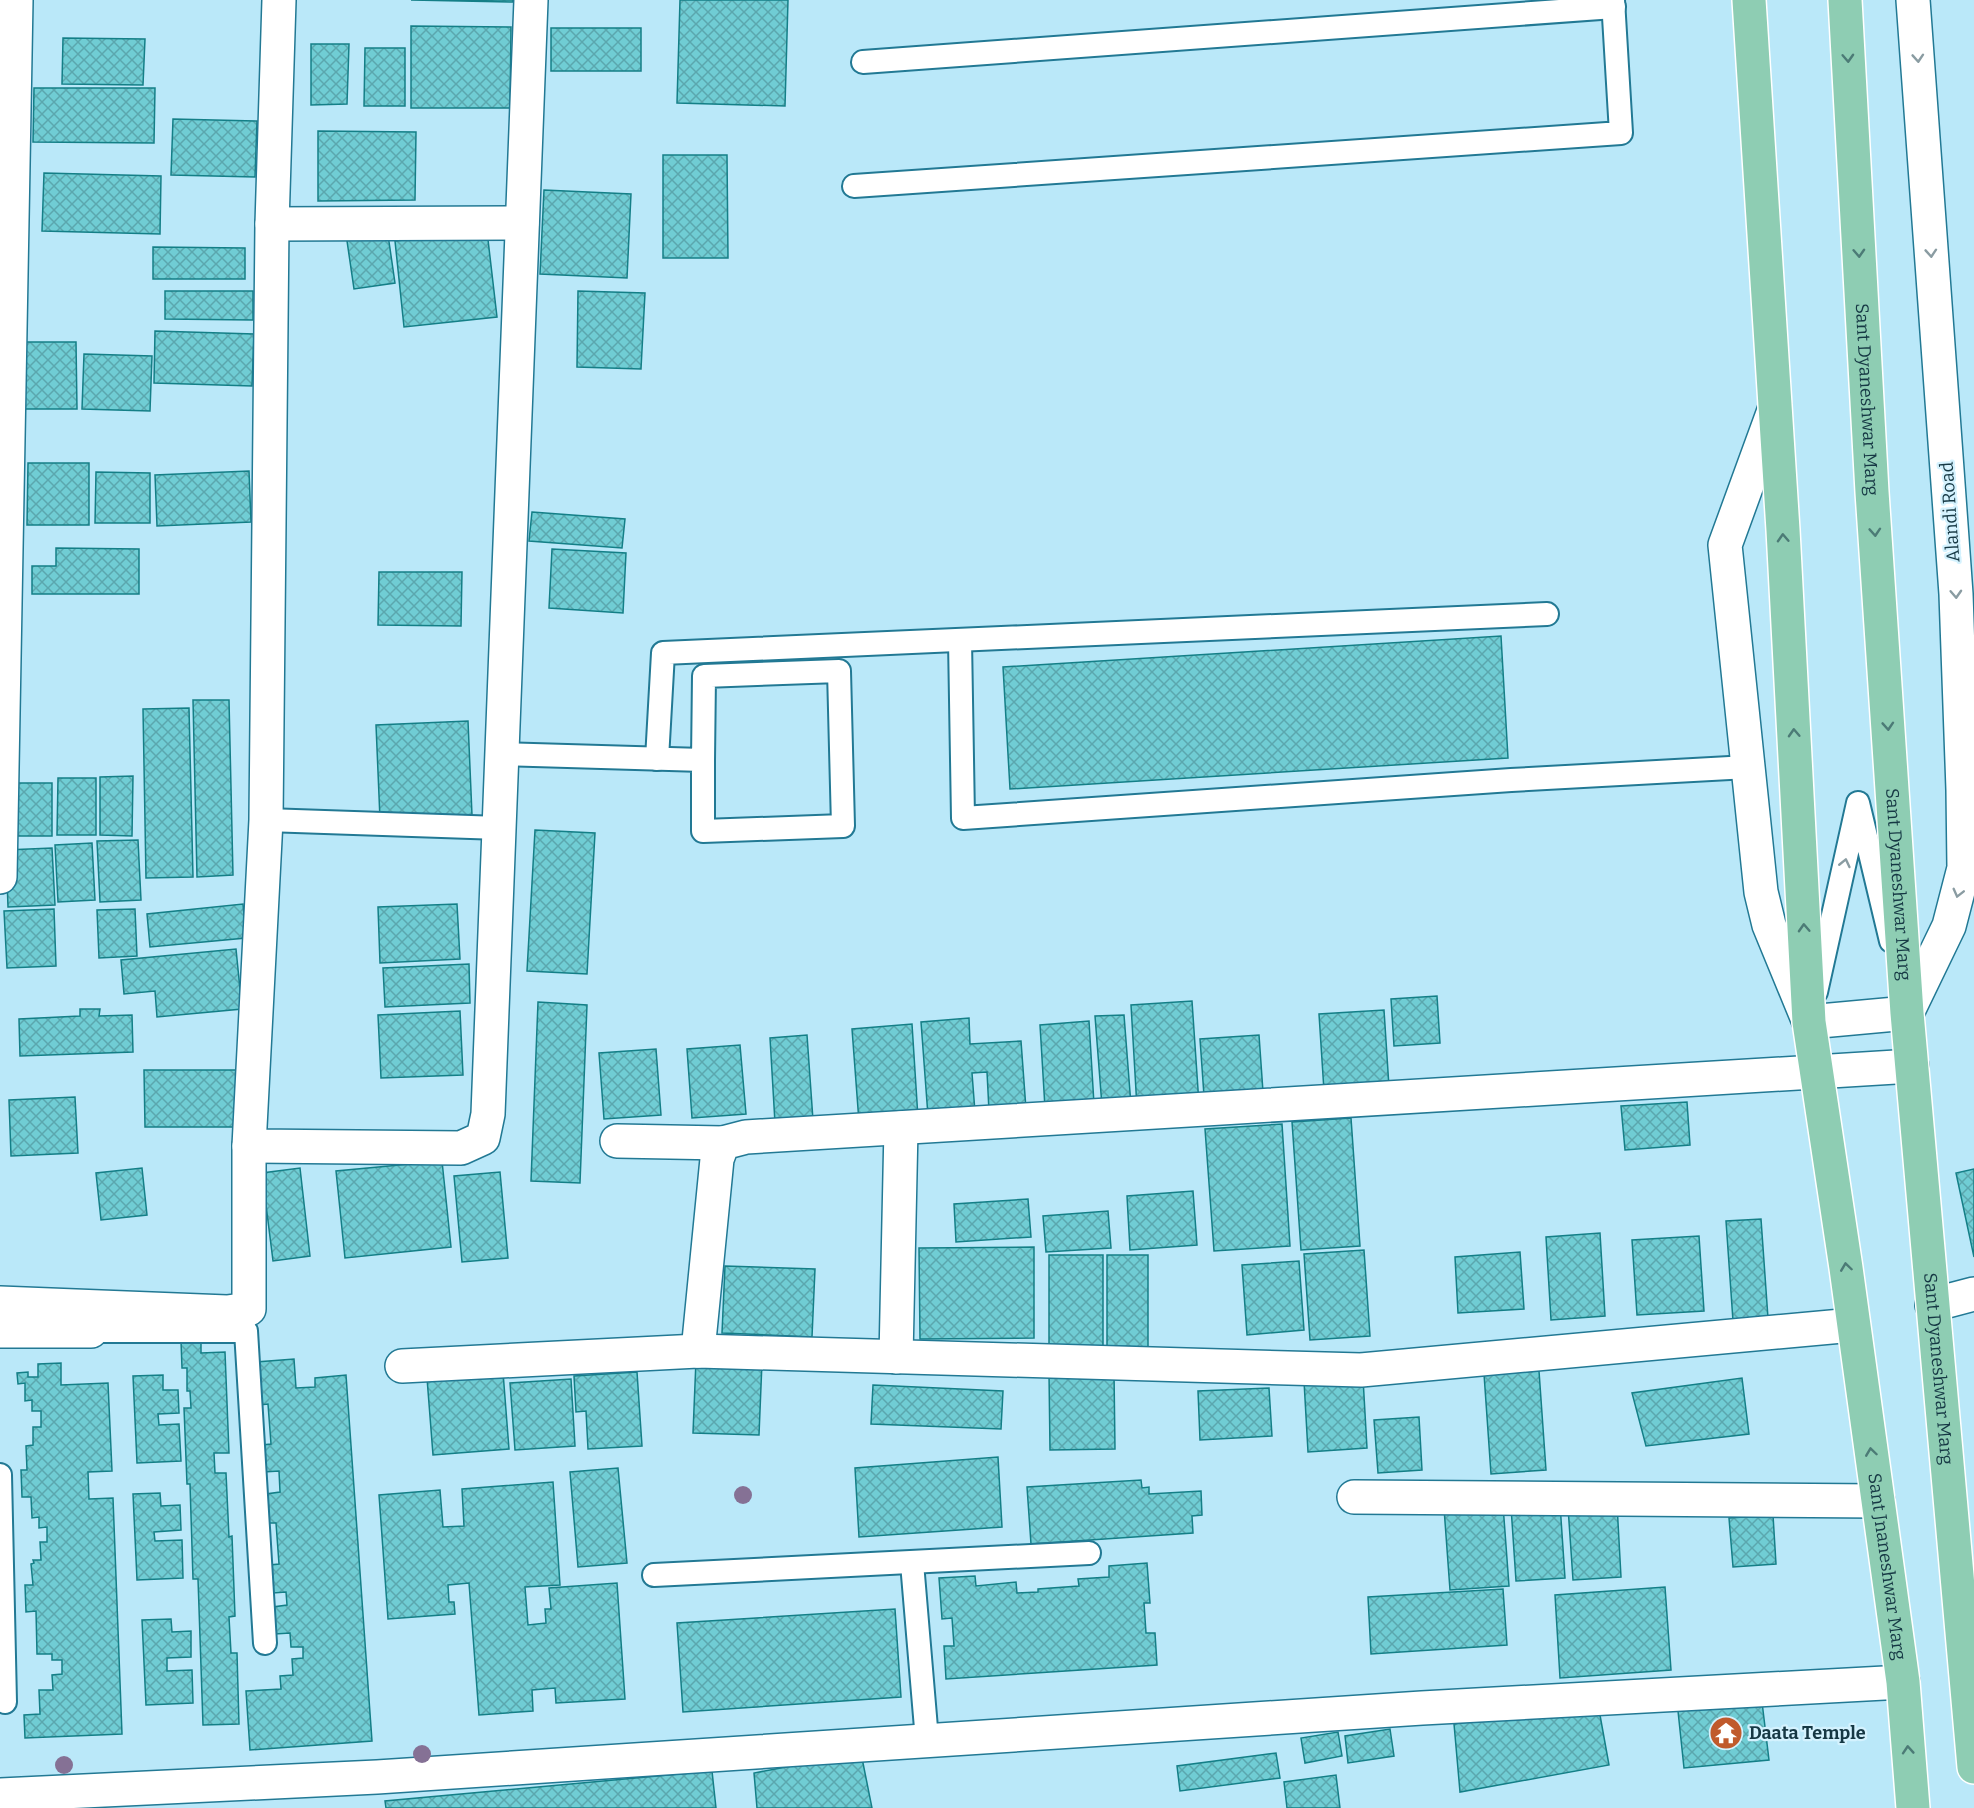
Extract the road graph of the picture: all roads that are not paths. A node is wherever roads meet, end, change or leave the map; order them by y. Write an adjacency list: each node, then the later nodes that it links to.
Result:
1 (16, 0): 21 (street)
2 (279, 0): 11 (street)
3 (531, 0): 10 (street)
4 (1749, 0): 12 (main road)
5 (1845, 0): 22 (main road, Sant Dyaneshwar Marg, one-way to 22)
6 (1913, 0): 22 (street, Alandi Road, one-way to 22)
7 (1614, 3): 8 (lane); 9 (lane)
8 (863, 62)
9 (854, 186)
10 (522, 223): 11 (street); 15 (street)
11 (272, 224): 19 (street)
12 (1775, 408): 18 (street); 23 (main road, one-way to 12)
13 (1547, 614): 14 (lane)
14 (960, 640): 16 (lane); 18 (lane)
15 (503, 754): 16 (lane); 20 (street)
16 (657, 759): 17 (lane)
17 (703, 760): 17 (lane)
18 (1748, 767): 23 (street)
19 (266, 820): 20 (lane); 29 (street)
20 (500, 828): 29 (street)
21 (0, 877)
22 (1907, 1013): 23 (street); 23 (lane, one-way to 22); 24 (main road, Sant Dyaneshwar Marg)
23 (1809, 1022): 25 (main road)
24 (1912, 1066): 25 (street); 32 (main road, Sant Dyaneshwar Marg)
25 (1817, 1073): 26 (street); 33 (main road, one-way to 25)
26 (901, 1128): 28 (street); 37 (street)
27 (617, 1141): 28 (street)
28 (723, 1143): 36 (street)
29 (249, 1146): 31 (street)
30 (1974, 1294): 32 (street)
31 (0, 1303)
32 (1932, 1305): 42 (main road, Sant Dyaneshwar Marg)
33 (1853, 1325): 37 (street); 41 (main road, Sant Jnaneshwar Marg, one-way to 33)
34 (0, 1331): 35 (street)
35 (91, 1331): 46 (lane)
36 (698, 1351): 37 (street); 38 (street)
37 (896, 1357)
38 (402, 1366)
39 (0, 1475): 48 (lane)
40 (1354, 1497): 41 (street)
41 (1878, 1501): 47 (main road, Sant Jnaneshwar Marg)
42 (1964, 1533): 50 (main road, Sant Dyaneshwar Marg)
43 (1089, 1553): 44 (lane)
44 (912, 1563): 45 (lane); 49 (lane)
45 (654, 1575)
46 (265, 1643)
47 (1903, 1682): 49 (street); 52 (main road, Sant Jnaneshwar Marg, one-way to 47)
48 (5, 1702)
49 (927, 1740): 51 (street)
50 (1974, 1767)
51 (0, 1795)
52 (1913, 1808)

